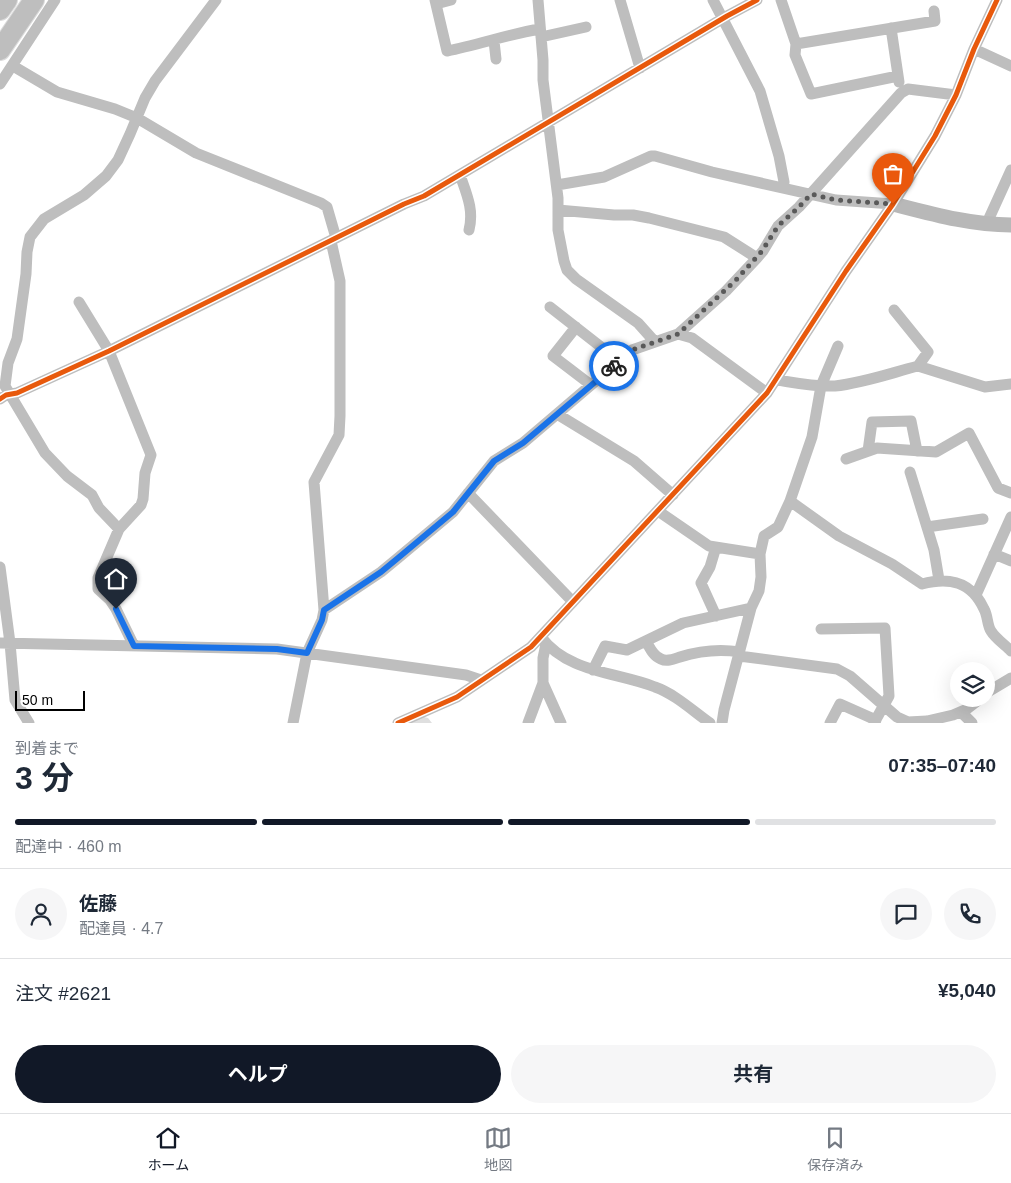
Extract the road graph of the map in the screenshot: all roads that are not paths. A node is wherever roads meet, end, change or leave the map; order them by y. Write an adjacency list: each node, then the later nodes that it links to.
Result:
1 (6, 0): 15 (highway)
2 (22, 0): 22 (highway)
3 (34, 0): 26 (highway)
4 (42, 0): 20 (street)
5 (54, 0): 20 (street)
6 (216, 0): 35 (street)
7 (451, 0): 14 (street)
8 (538, 0): 21 (street)
9 (620, 0): 30 (street)
10 (713, 0): 17 (street)
11 (757, 0): 17 (street)
12 (781, 0): 24 (street)
13 (997, 0): 25 (street)
14 (436, 2): 23 (street)
15 (0, 10)
16 (934, 11): 19 (street)
17 (724, 18): 30 (street); 40 (street)
18 (586, 27): 21 (street)
19 (891, 28): 24 (street); 31 (street)
20 (34, 32): 28 (street)
21 (541, 33): 23 (street); 36 (street)
22 (0, 38)
23 (494, 41): 27 (street)
24 (796, 44): 31 (street)
25 (974, 49): 29 (street); 34 (street)
26 (0, 50)
27 (496, 59)
28 (13, 66): 32 (street); 35 (street)
29 (1011, 66)
30 (640, 68): 36 (street)
31 (898, 76): 33 (street)
32 (0, 84)
33 (901, 94): 34 (street); 41 (street)
34 (956, 95): 42 (street)
35 (137, 118): 47 (street); 64 (street)
36 (548, 123): 38 (street); 39 (street)
37 (1011, 170): 44 (street)
38 (460, 176): 46 (street); 47 (street)
39 (557, 185): 40 (street); 43 (street)
40 (783, 188): 41 (street)
41 (811, 194): 42 (street); 48 (street)
42 (893, 204): 44 (street); 59 (street)
43 (558, 210): 48 (street); 54 (street)
44 (986, 225): 45 (street)
45 (1011, 225)
46 (468, 230)
47 (334, 239): 56 (street); 88 (street)
48 (757, 258): 53 (street)
49 (79, 302): 56 (street)
50 (550, 307): 52 (street)
51 (894, 310): 58 (street)
52 (576, 327): 57 (street); 61 (street)
53 (678, 334): 54 (street); 63 (street)
54 (655, 342): 57 (street)
55 (838, 346): 62 (street)
56 (109, 351): 64 (street); 78 (street)
57 (619, 361): 61 (street)
58 (918, 366): 60 (street); 62 (street)
59 (777, 380): 62 (street); 63 (street)
60 (1011, 384)
61 (591, 385): 65 (street)
62 (821, 386): 73 (street)
63 (768, 394): 72 (street)
64 (5, 397): 78 (street)
65 (557, 414): 70 (street); 72 (street)
66 (868, 451): 67 (street); 67 (street); 68 (street)
67 (917, 451): 71 (street)
68 (846, 459)
69 (910, 472): 77 (street)
70 (468, 493): 86 (street); 88 (street)
71 (1011, 493)
72 (673, 495): 74 (street)
73 (790, 501): 80 (street); 84 (street)
74 (658, 511): 79 (street); 86 (street)
75 (1011, 517): 81 (street)
76 (983, 519): 77 (street)
77 (927, 527): 84 (street)
78 (120, 530): 94 (street)
79 (716, 547): 80 (street); 89 (street)
80 (760, 554): 87 (street)
81 (994, 554): 82 (street); 85 (street)
82 (1011, 561)
83 (0, 567): 93 (street)
84 (939, 580): 85 (street)
85 (976, 596): 95 (street)
86 (573, 602): 91 (street)
87 (751, 608): 89 (street); 97 (street)
88 (324, 610): 96 (street)
89 (716, 616): 92 (street)
90 (821, 629): 103 (street)
91 (543, 641): 98 (street); 100 (street); 101 (street)
92 (646, 641): 97 (street); 98 (street)
93 (5, 643): 94 (street); 108 (street)
94 (134, 646): 96 (street)
95 (1011, 650)
96 (307, 653): 100 (street); 109 (street)
97 (739, 654): 103 (street); 114 (street)
98 (593, 670): 113 (street)
99 (1011, 678): 102 (street)
100 (481, 680): 110 (street)
101 (543, 684): 111 (street); 112 (street)
102 (995, 688)
103 (885, 705): 106 (street); 107 (street)
104 (968, 707): 105 (street)
105 (961, 712): 107 (street); 116 (street)
106 (875, 722): 115 (street)
107 (927, 722)
108 (29, 723)
109 (293, 723)
110 (398, 723)
111 (528, 723)
112 (562, 723)
113 (710, 723)
114 (722, 723)
115 (830, 723)
116 (972, 723)

